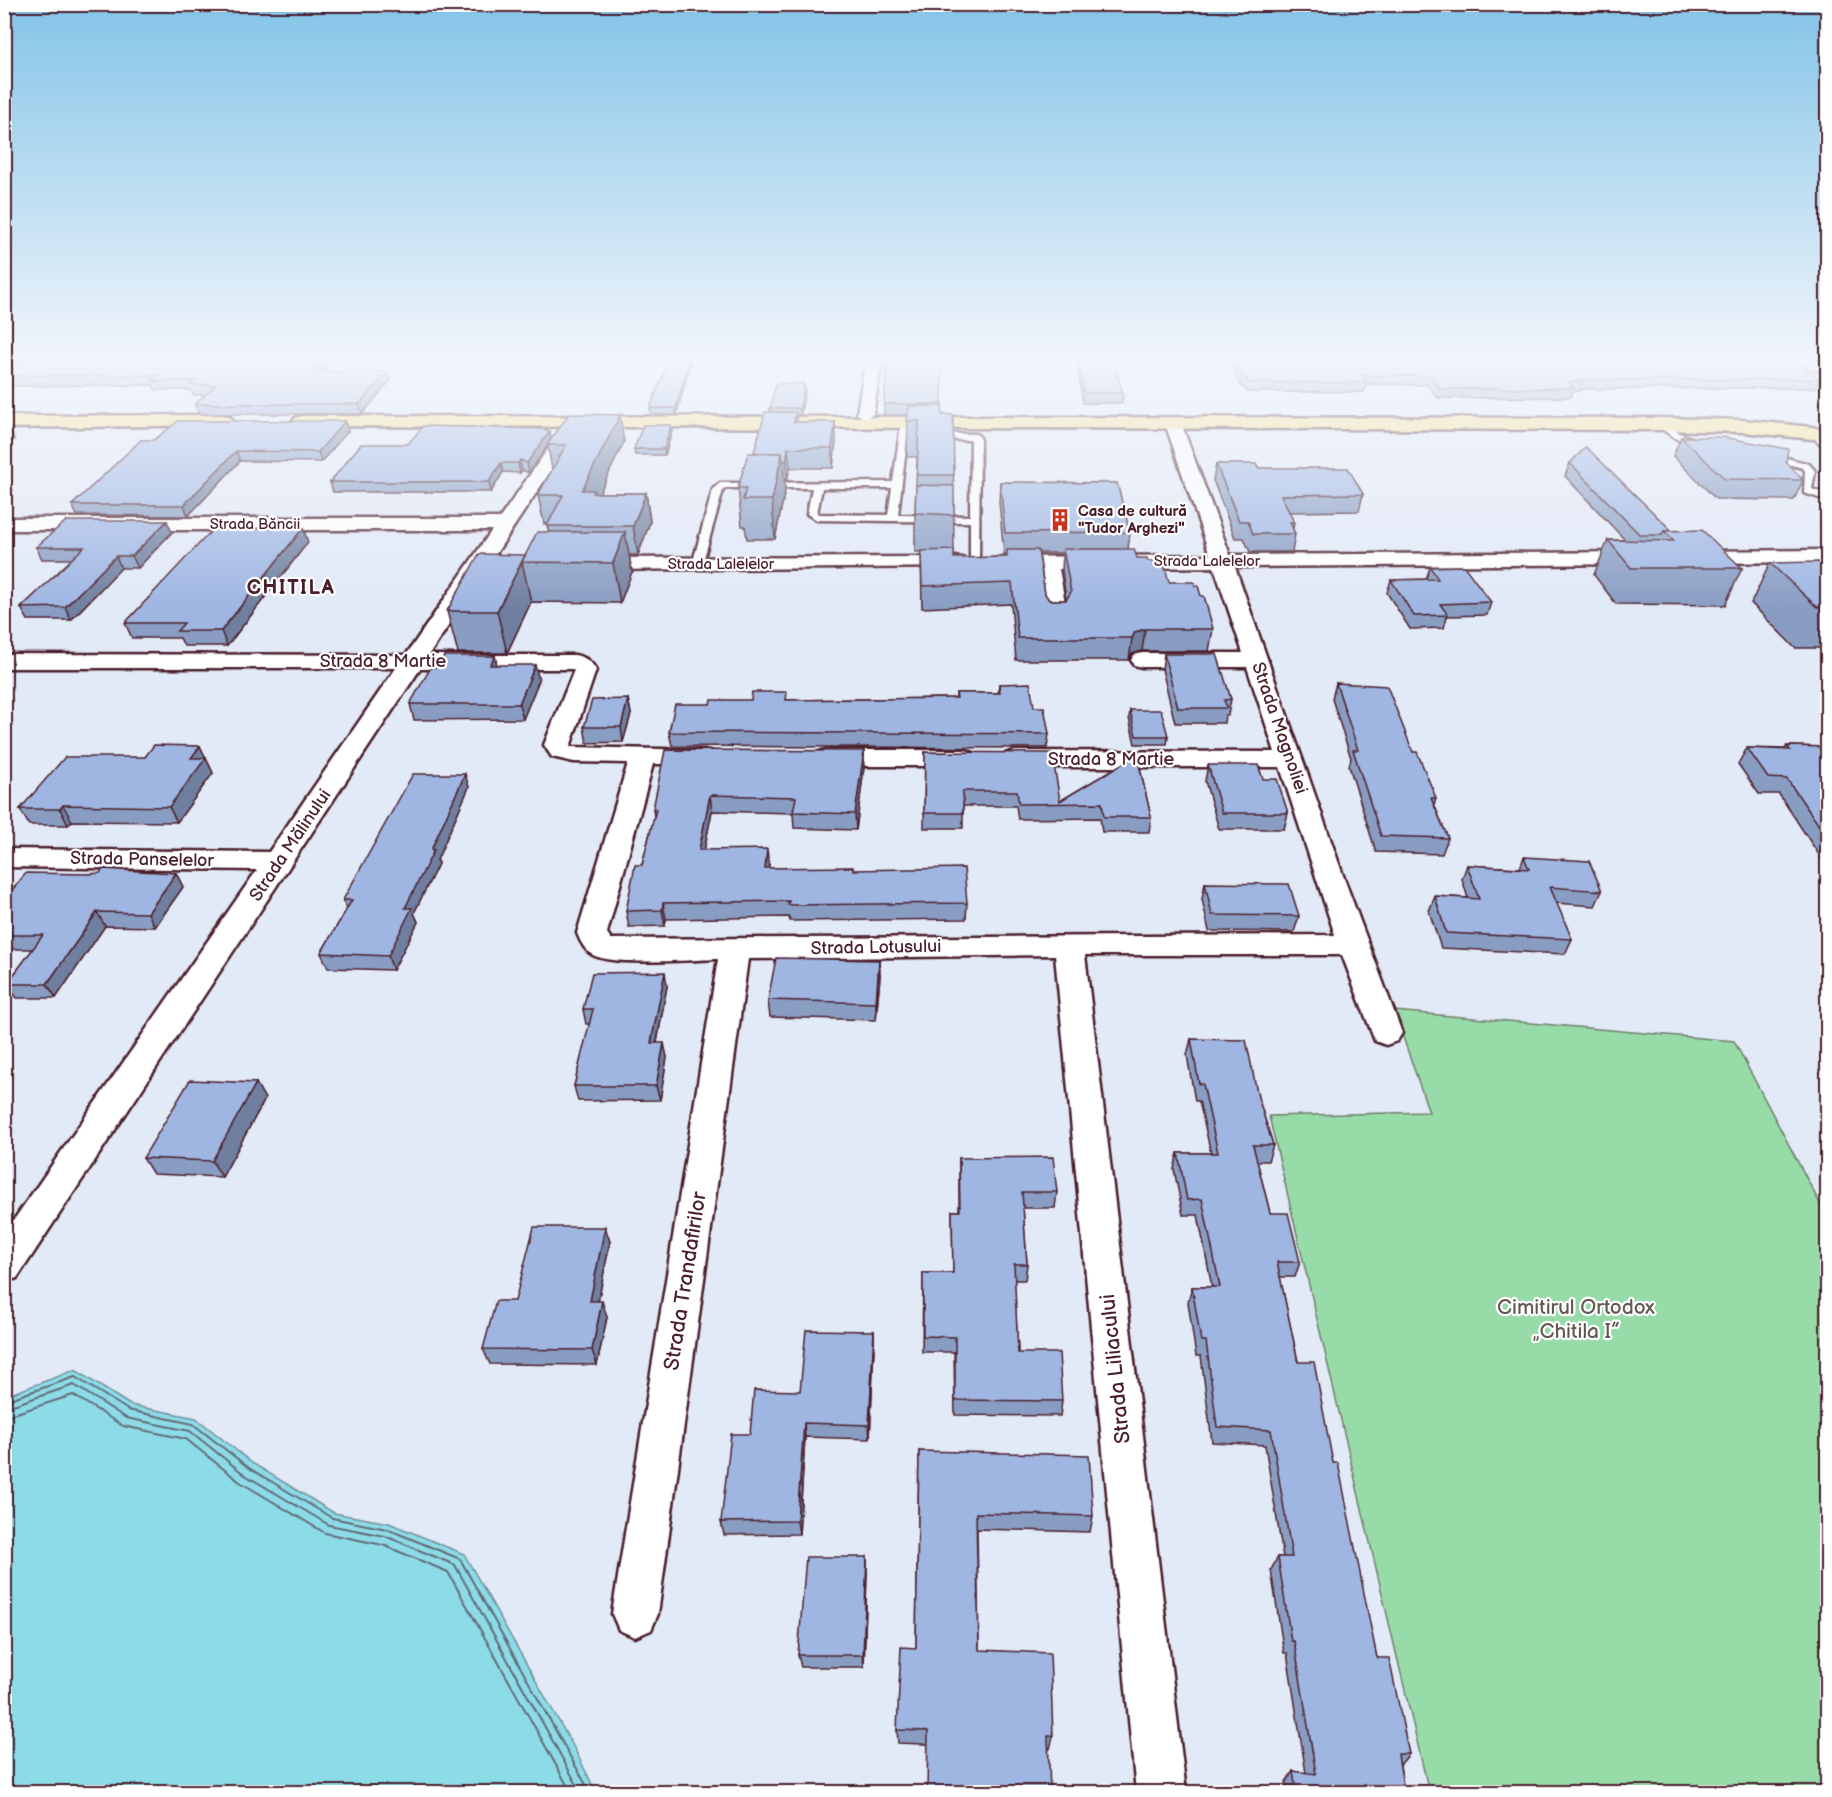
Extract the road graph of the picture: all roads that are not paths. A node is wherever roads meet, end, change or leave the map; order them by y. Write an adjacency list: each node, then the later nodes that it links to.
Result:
1 (561, 442): 14 (street, Strada Mălinului)
2 (902, 442): 9 (lane)
3 (975, 442): 12 (lane)
4 (1180, 442): 16 (street, Strada Magnoliei)
5 (1695, 442): 6 (lane)
6 (1707, 445)
7 (1761, 455): 10 (lane)
8 (818, 484): 9 (lane); 11 (lane); 20 (lane)
9 (896, 485): 11 (lane)
10 (1827, 498)
11 (893, 519): 12 (lane)
12 (975, 519): 18 (lane)
13 (4, 524): 14 (street, Strada Băncii)
14 (506, 524): 25 (street, Strada Mălinului)
15 (1827, 556): 16 (street, Strada Lalelelor)
16 (1223, 561): 17 (street, Strada Lalelelor); 23 (street, Strada Magnoliei)
17 (1048, 562): 18 (street, Strada Lalelelor); 21 (street)
18 (975, 563): 20 (street, Strada Lalelelor)
19 (571, 564): 20 (street, Strada Lalelelor)
20 (697, 565)
21 (1056, 614)
22 (1142, 660): 23 (street)
23 (1257, 660): 29 (street, Strada Magnoliei)
24 (4, 661): 25 (street, Strada 8 Martie)
25 (414, 661): 26 (street, Strada 8 Martie); 31 (street, Strada Mălinului)
26 (644, 756): 27 (street, Strada 8 Martie); 34 (street, Strada Lotusului)
27 (727, 757)
28 (799, 757): 29 (street, Strada 8 Martie)
29 (1291, 760): 33 (street, Strada Magnoliei)
30 (4, 858): 31 (street, Strada Panselelor)
31 (279, 861): 36 (street, Strada Mălinului)
32 (1069, 945): 33 (street, Strada Lotusului); 34 (street, Strada Lotusului); 38 (street, Strada Liliacului)
33 (1353, 945): 35 (street, Strada Magnoliei)
34 (735, 948): 37 (street, Strada Trandafirilor)
35 (1386, 1033)
36 (4, 1266)
37 (635, 1614)
38 (1161, 1792)

